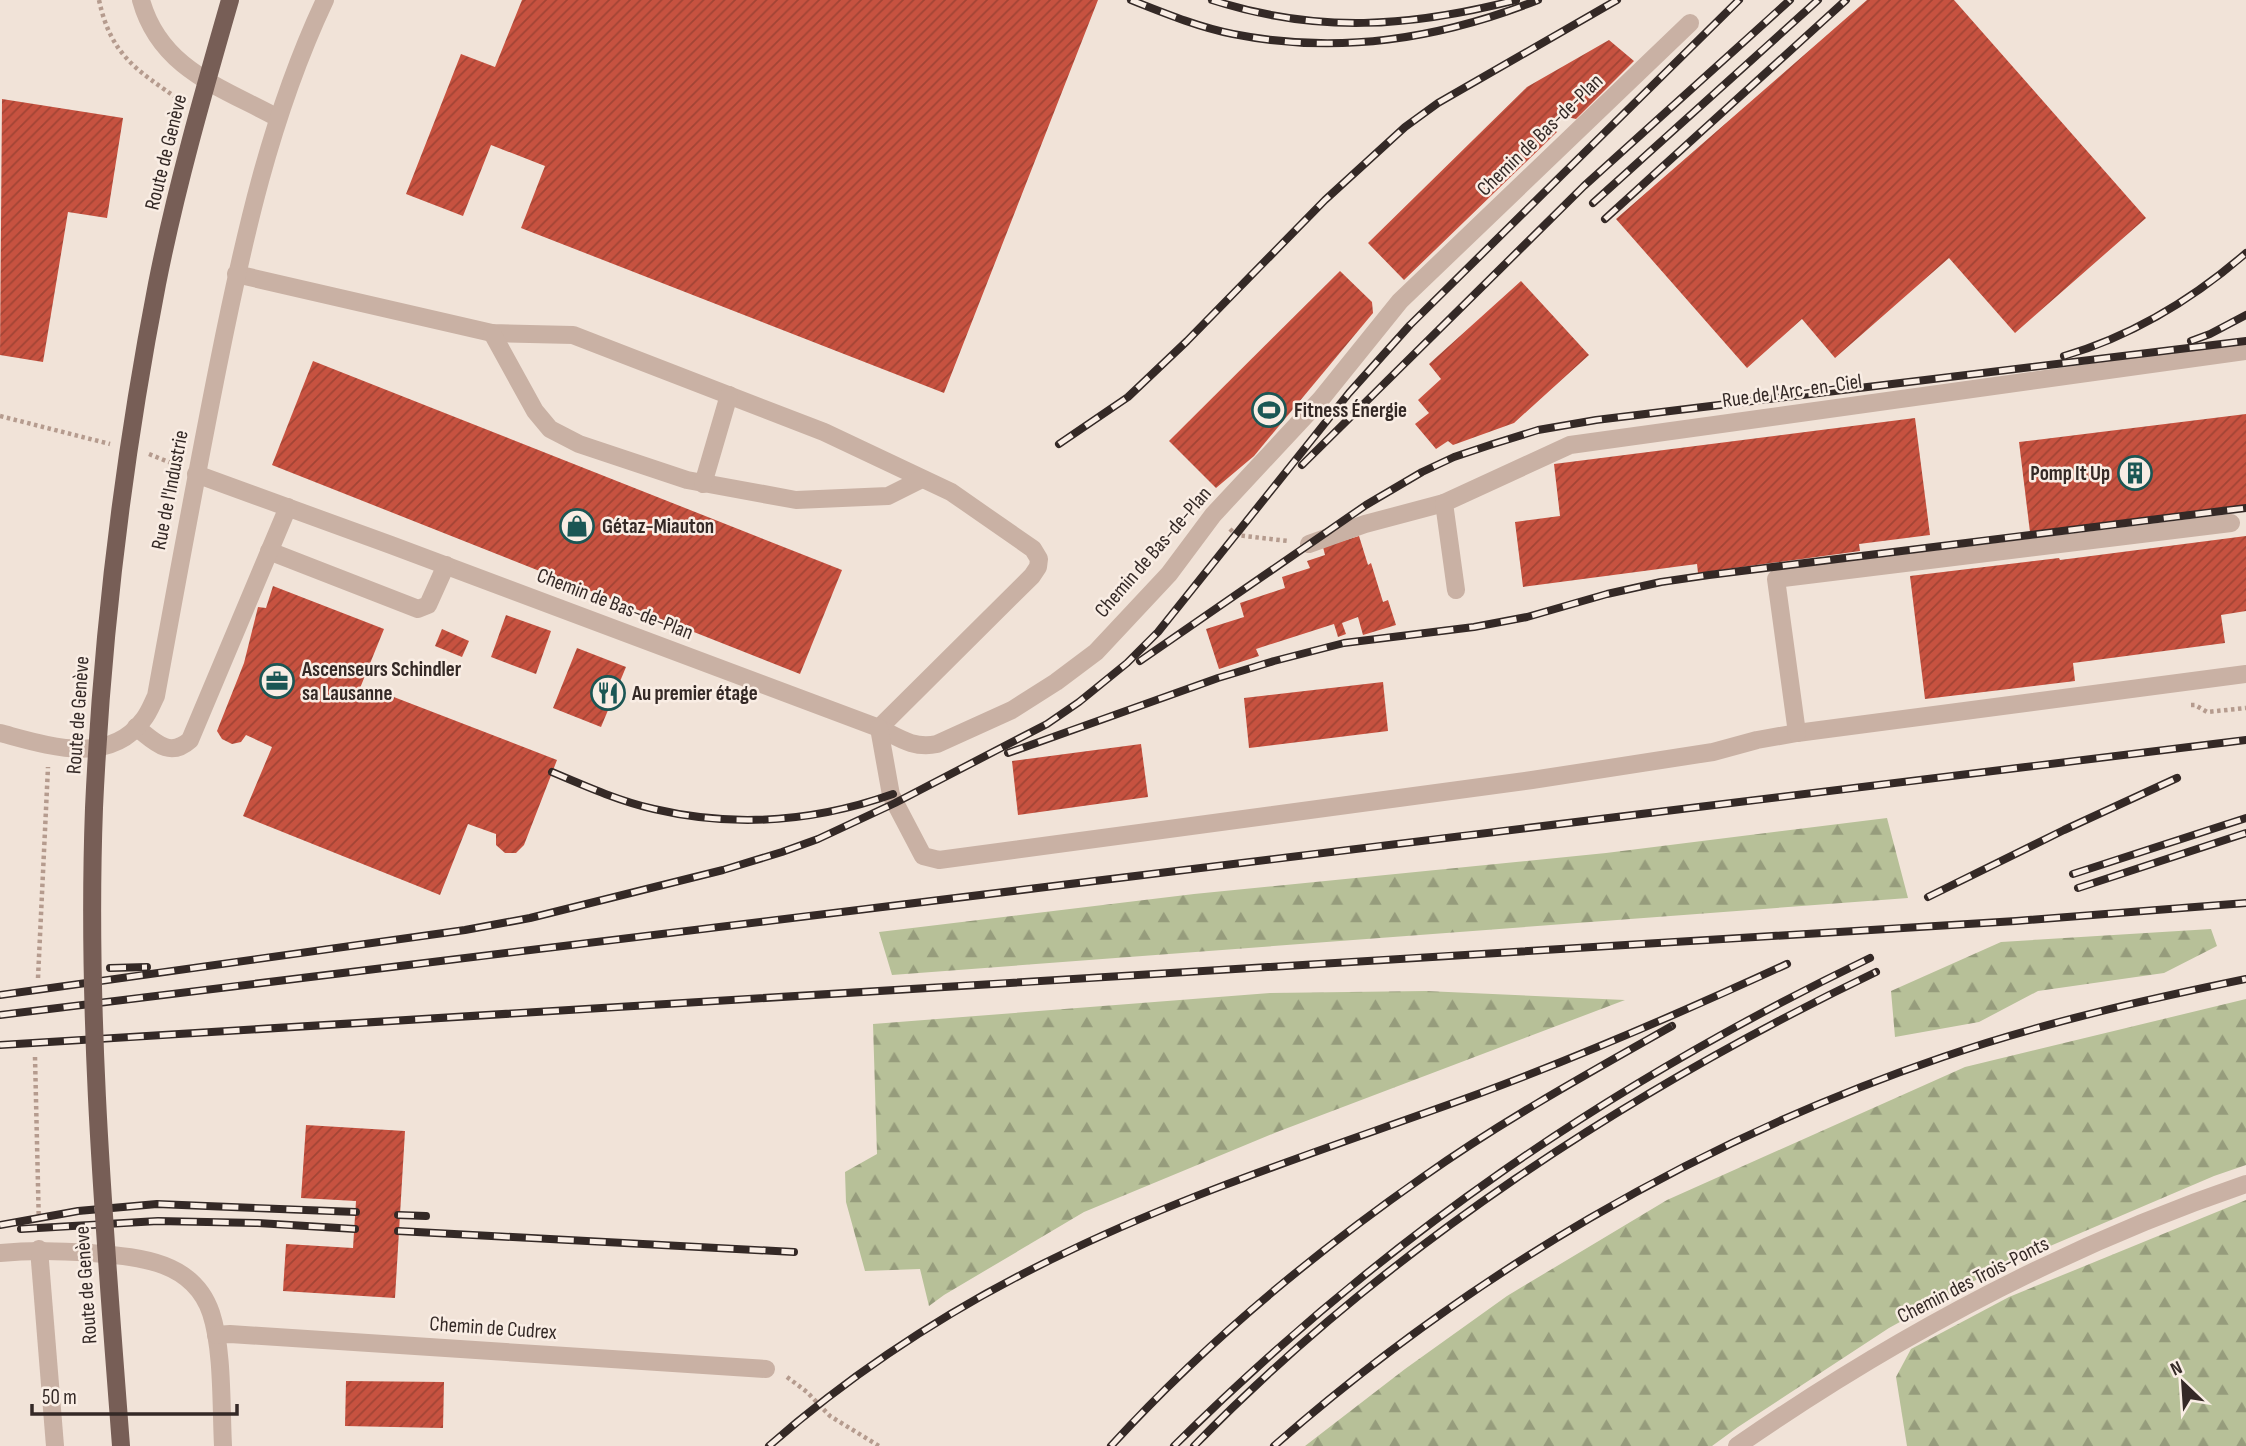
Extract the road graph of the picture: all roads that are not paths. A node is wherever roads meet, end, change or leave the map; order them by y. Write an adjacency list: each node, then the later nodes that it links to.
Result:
1 (141, 0): 5 (street)
2 (230, 0): 31 (main road, Route de Genève, bridge)
3 (325, 0): 5 (street, Rue de l'Industrie)
4 (1690, 23): 22 (street, Chemin de Bas-de-Plan)
5 (278, 118): 6 (street, Rue de l'Industrie)
6 (236, 274): 7 (street); 10 (street, Rue de l'Industrie)
7 (492, 333): 9 (street); 12 (street)
8 (2246, 351): 13 (street, Rue de l'Arc-en-Ciel)
9 (729, 395): 11 (street); 12 (street)
10 (196, 474): 14 (street, Chemin de Bas-de-Plan); 21 (street, Rue de l'Industrie)
11 (922, 479): 12 (street); 22 (street)
12 (704, 484)
13 (1444, 503): 16 (street, Rue de l'Arc-en-Ciel); 19 (street)
14 (288, 507): 17 (street); 18 (street, Chemin de Bas-de-Plan)
15 (2231, 523): 24 (street)
16 (1309, 544)
17 (269, 551): 18 (street); 21 (street)
18 (446, 565): 22 (street, Chemin de Bas-de-Plan)
19 (1456, 590)
20 (2246, 674): 24 (street)
21 (136, 727): 23 (street, Rue de l'Industrie)
22 (879, 727): 24 (street)
23 (0, 733)
24 (1797, 733)
25 (2246, 1184): 33 (street, Chemin des Trois-Ponts)
26 (38, 1250): 27 (street); 28 (street); 30 (street)
27 (0, 1253)
28 (216, 1335): 29 (street, Chemin de Cudrex); 32 (street)
29 (766, 1369)
30 (55, 1446)
31 (121, 1446)
32 (223, 1446)
33 (1737, 1446)

